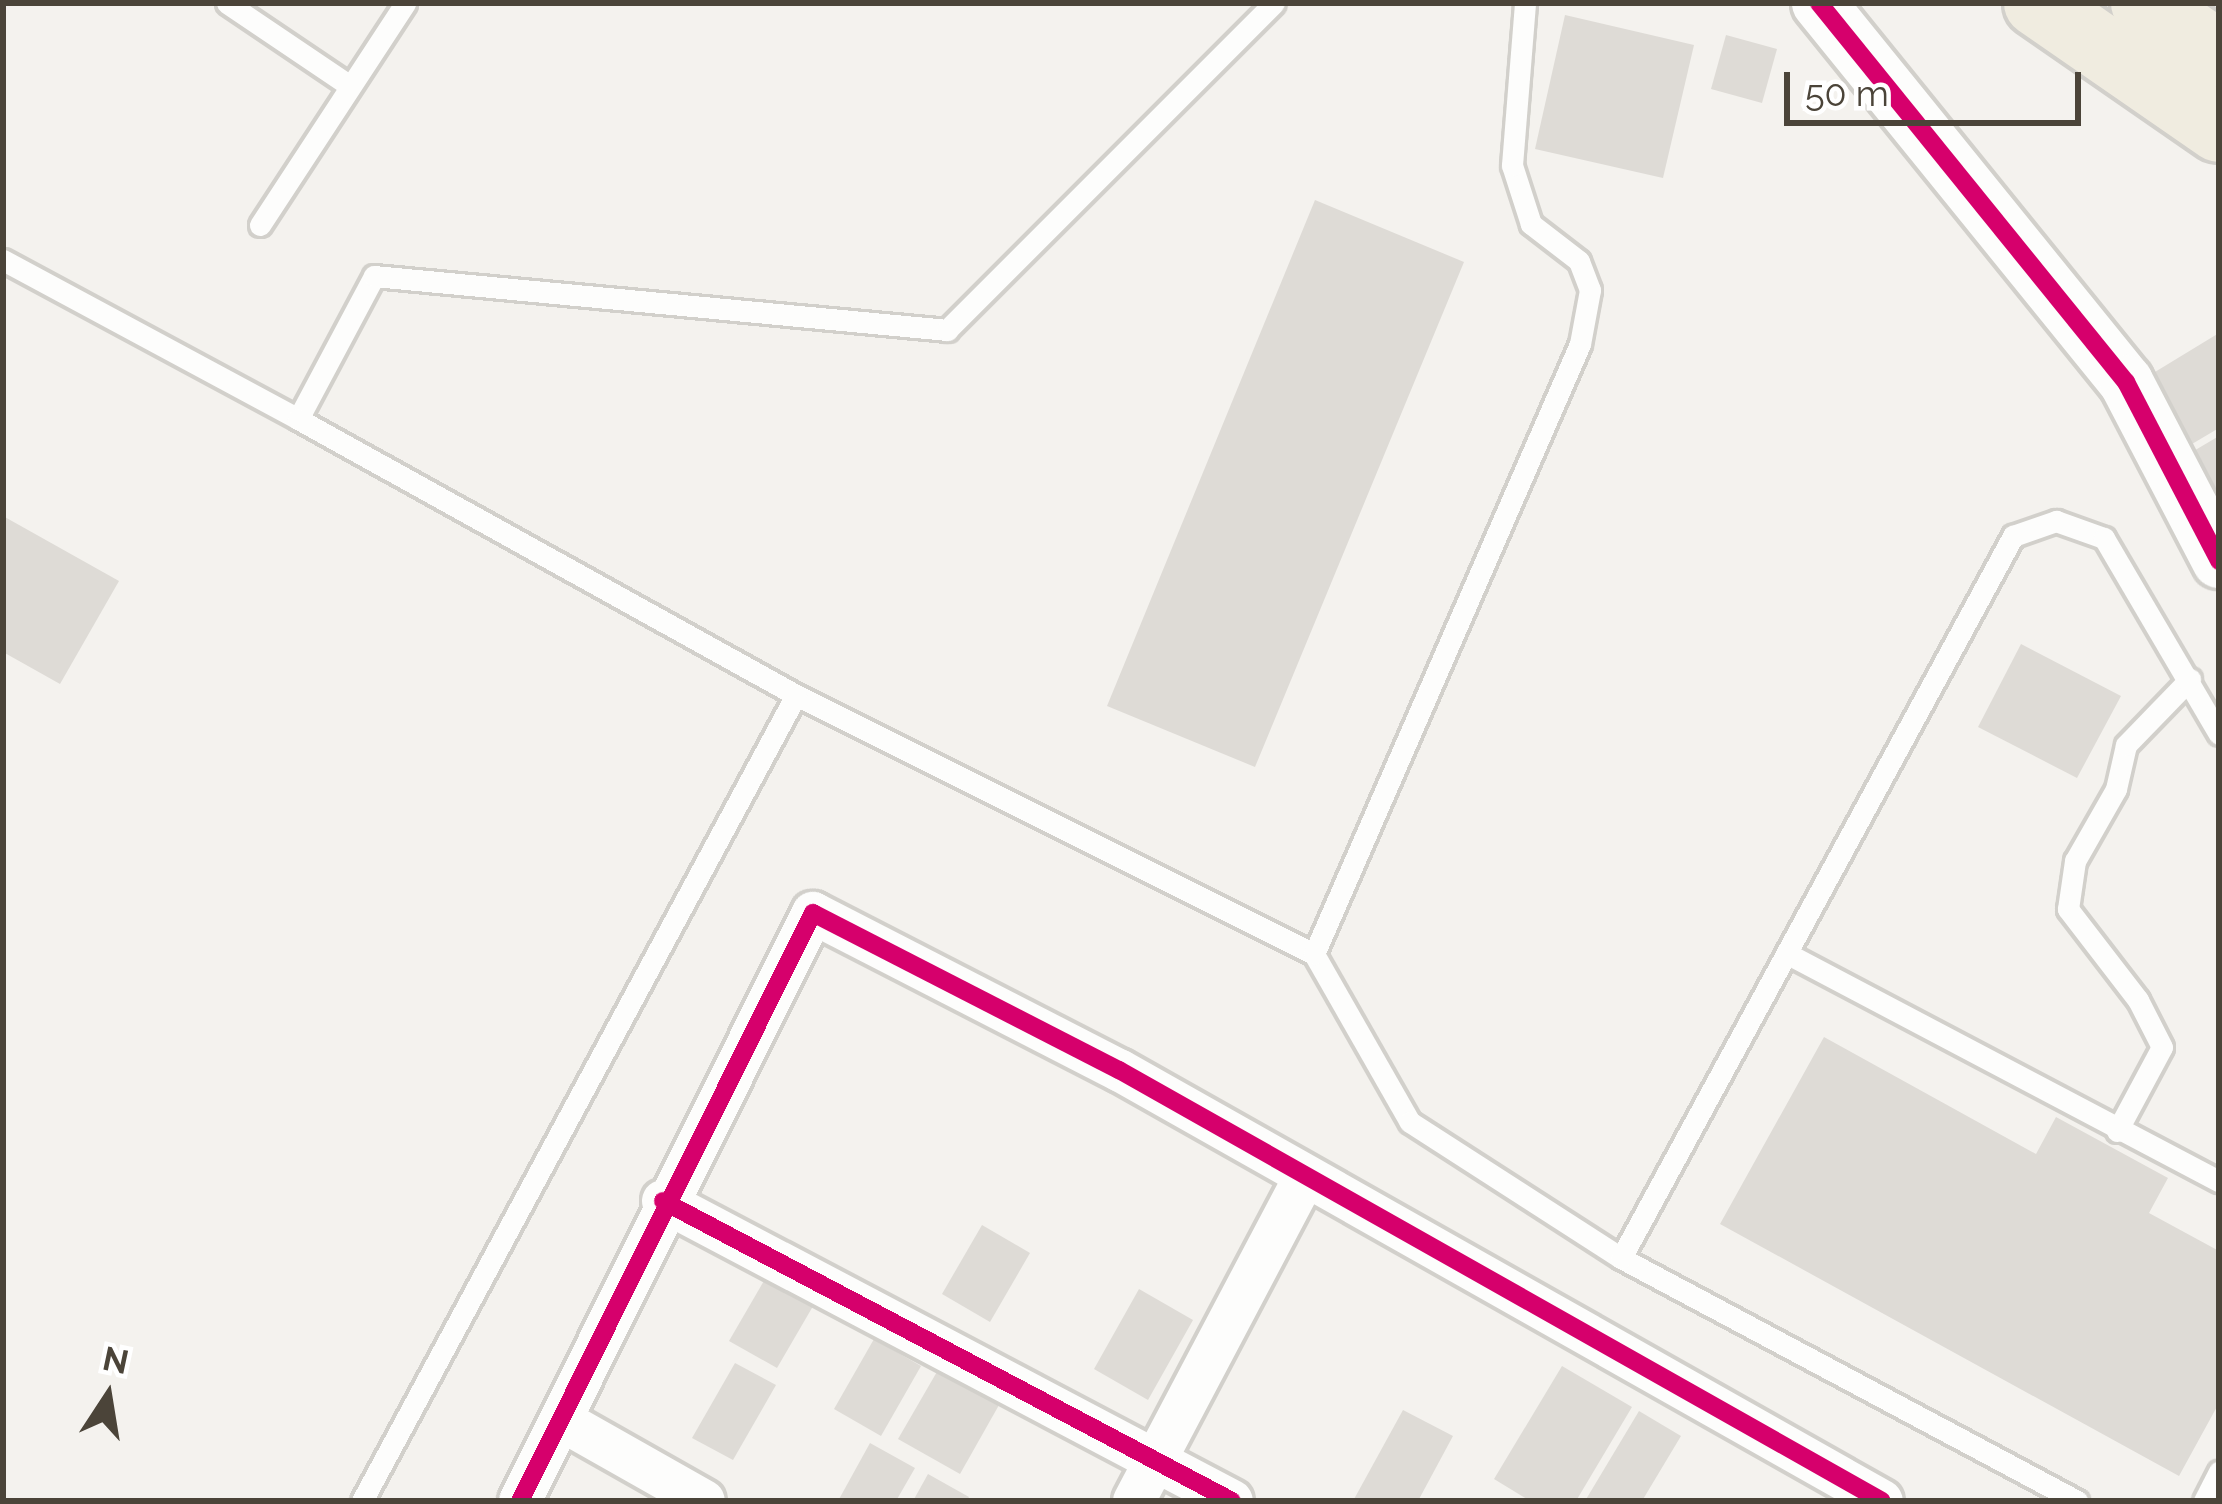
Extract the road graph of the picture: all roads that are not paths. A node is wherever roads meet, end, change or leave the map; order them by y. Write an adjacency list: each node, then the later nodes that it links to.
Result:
1 (226, 3): 9 (lane)
2 (405, 3): 9 (lane)
3 (1274, 3): 13 (lane)
4 (1525, 3): 18 (lane)
5 (1819, 3): 14 (street)
6 (2037, 3): 10 (highway)
7 (2153, 6): 8 (highway)
8 (2219, 55)
9 (350, 86): 11 (lane)
10 (2219, 129)
11 (260, 225)
12 (3, 260): 13 (lane)
13 (298, 419): 16 (lane)
14 (2219, 560)
15 (2190, 679): 17 (lane); 19 (lane); 20 (lane)
16 (796, 695): 18 (lane); 28 (lane)
17 (2219, 734)
18 (1315, 954): 24 (lane)
19 (1788, 954): 20 (lane); 24 (lane)
20 (2117, 1131): 22 (lane)
21 (1305, 1177): 23 (street); 26 (street); 33 (street)
22 (2219, 1180)
23 (664, 1201): 25 (street); 26 (street)
24 (1621, 1258): 34 (lane)
25 (561, 1420): 29 (street); 30 (street)
26 (1152, 1456): 31 (street); 32 (street)
27 (2219, 1472): 35 (lane)
28 (362, 1501)
29 (520, 1501)
30 (704, 1501)
31 (1134, 1501)
32 (1232, 1501)
33 (1882, 1501)
34 (2077, 1501)
35 (2204, 1501)

